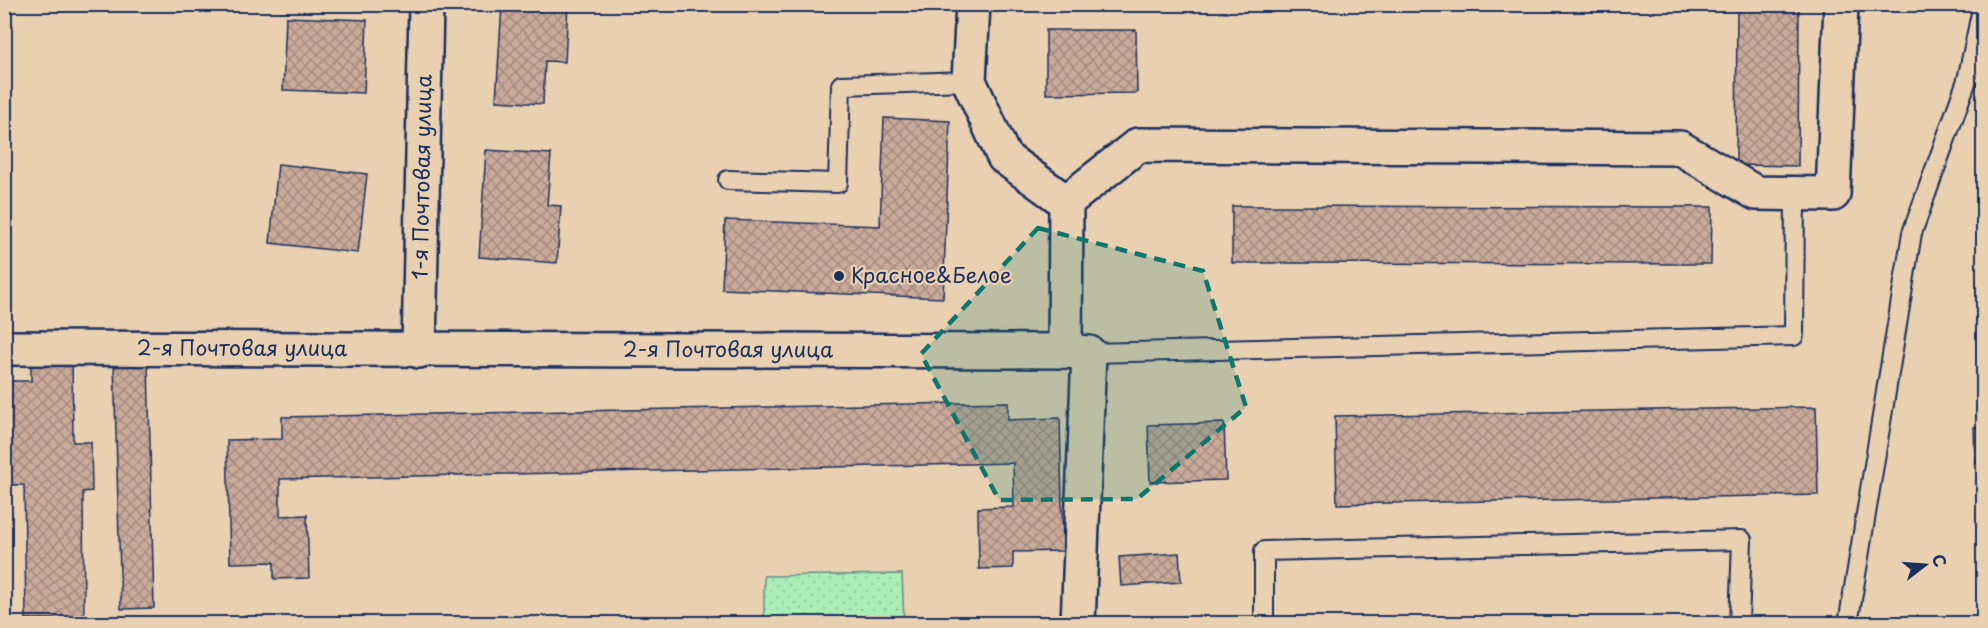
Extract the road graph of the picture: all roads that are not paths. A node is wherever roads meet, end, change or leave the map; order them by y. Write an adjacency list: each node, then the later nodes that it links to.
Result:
1 (426, 4): 12 (street, 1-я Почтовая улица)
2 (973, 4): 7 (street)
3 (1841, 4): 9 (street)
4 (1983, 4): 6 (lane)
5 (1983, 66): 6 (lane)
6 (1967, 80): 17 (lane)
7 (969, 81): 8 (lane); 10 (street)
8 (728, 180)
9 (1795, 194): 10 (street); 13 (lane)
10 (1066, 202): 13 (street)
11 (4, 348): 12 (street, 2-я Почтовая улица)
12 (419, 351): 13 (street, 2-я Почтовая улица)
13 (1077, 352): 14 (street)
14 (1078, 624)
15 (1264, 624): 16 (lane)
16 (1740, 624)
17 (1848, 624)

